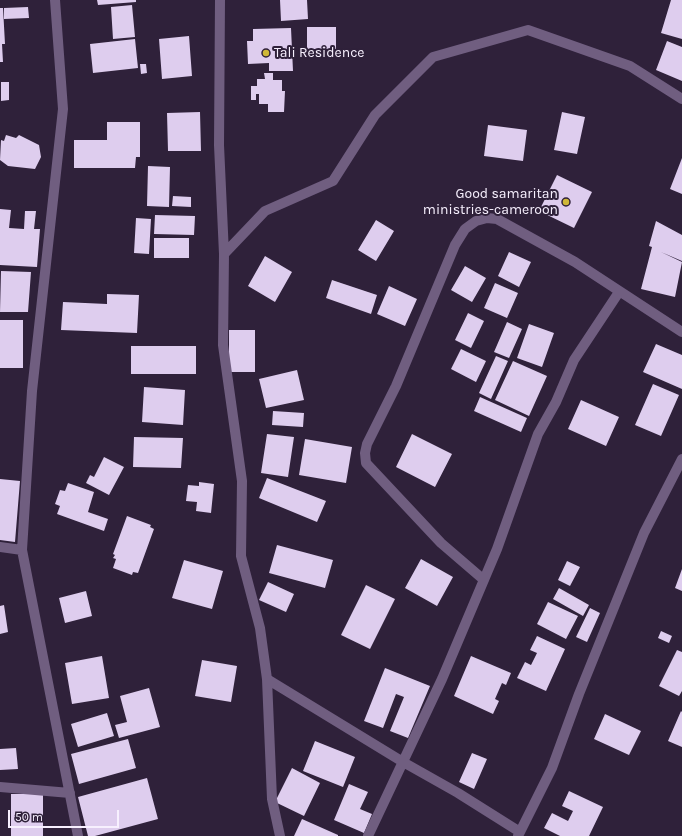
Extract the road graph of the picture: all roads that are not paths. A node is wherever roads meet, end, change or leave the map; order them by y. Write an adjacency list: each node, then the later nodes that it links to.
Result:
1 (55, 0): 9 (street)
2 (220, 0): 4 (street)
3 (682, 99): 4 (street)
4 (224, 254): 11 (street)
5 (619, 292): 6 (street); 10 (street); 10 (street)
6 (682, 332)
7 (682, 459): 15 (street)
8 (0, 547): 9 (street)
9 (22, 550): 14 (street)
10 (484, 580): 12 (street)
11 (267, 679): 12 (street); 17 (street)
12 (403, 762): 15 (street); 18 (street)
13 (0, 787): 14 (street)
14 (70, 793): 16 (street)
15 (519, 834)
16 (78, 836)
17 (280, 836)
18 (368, 836)

